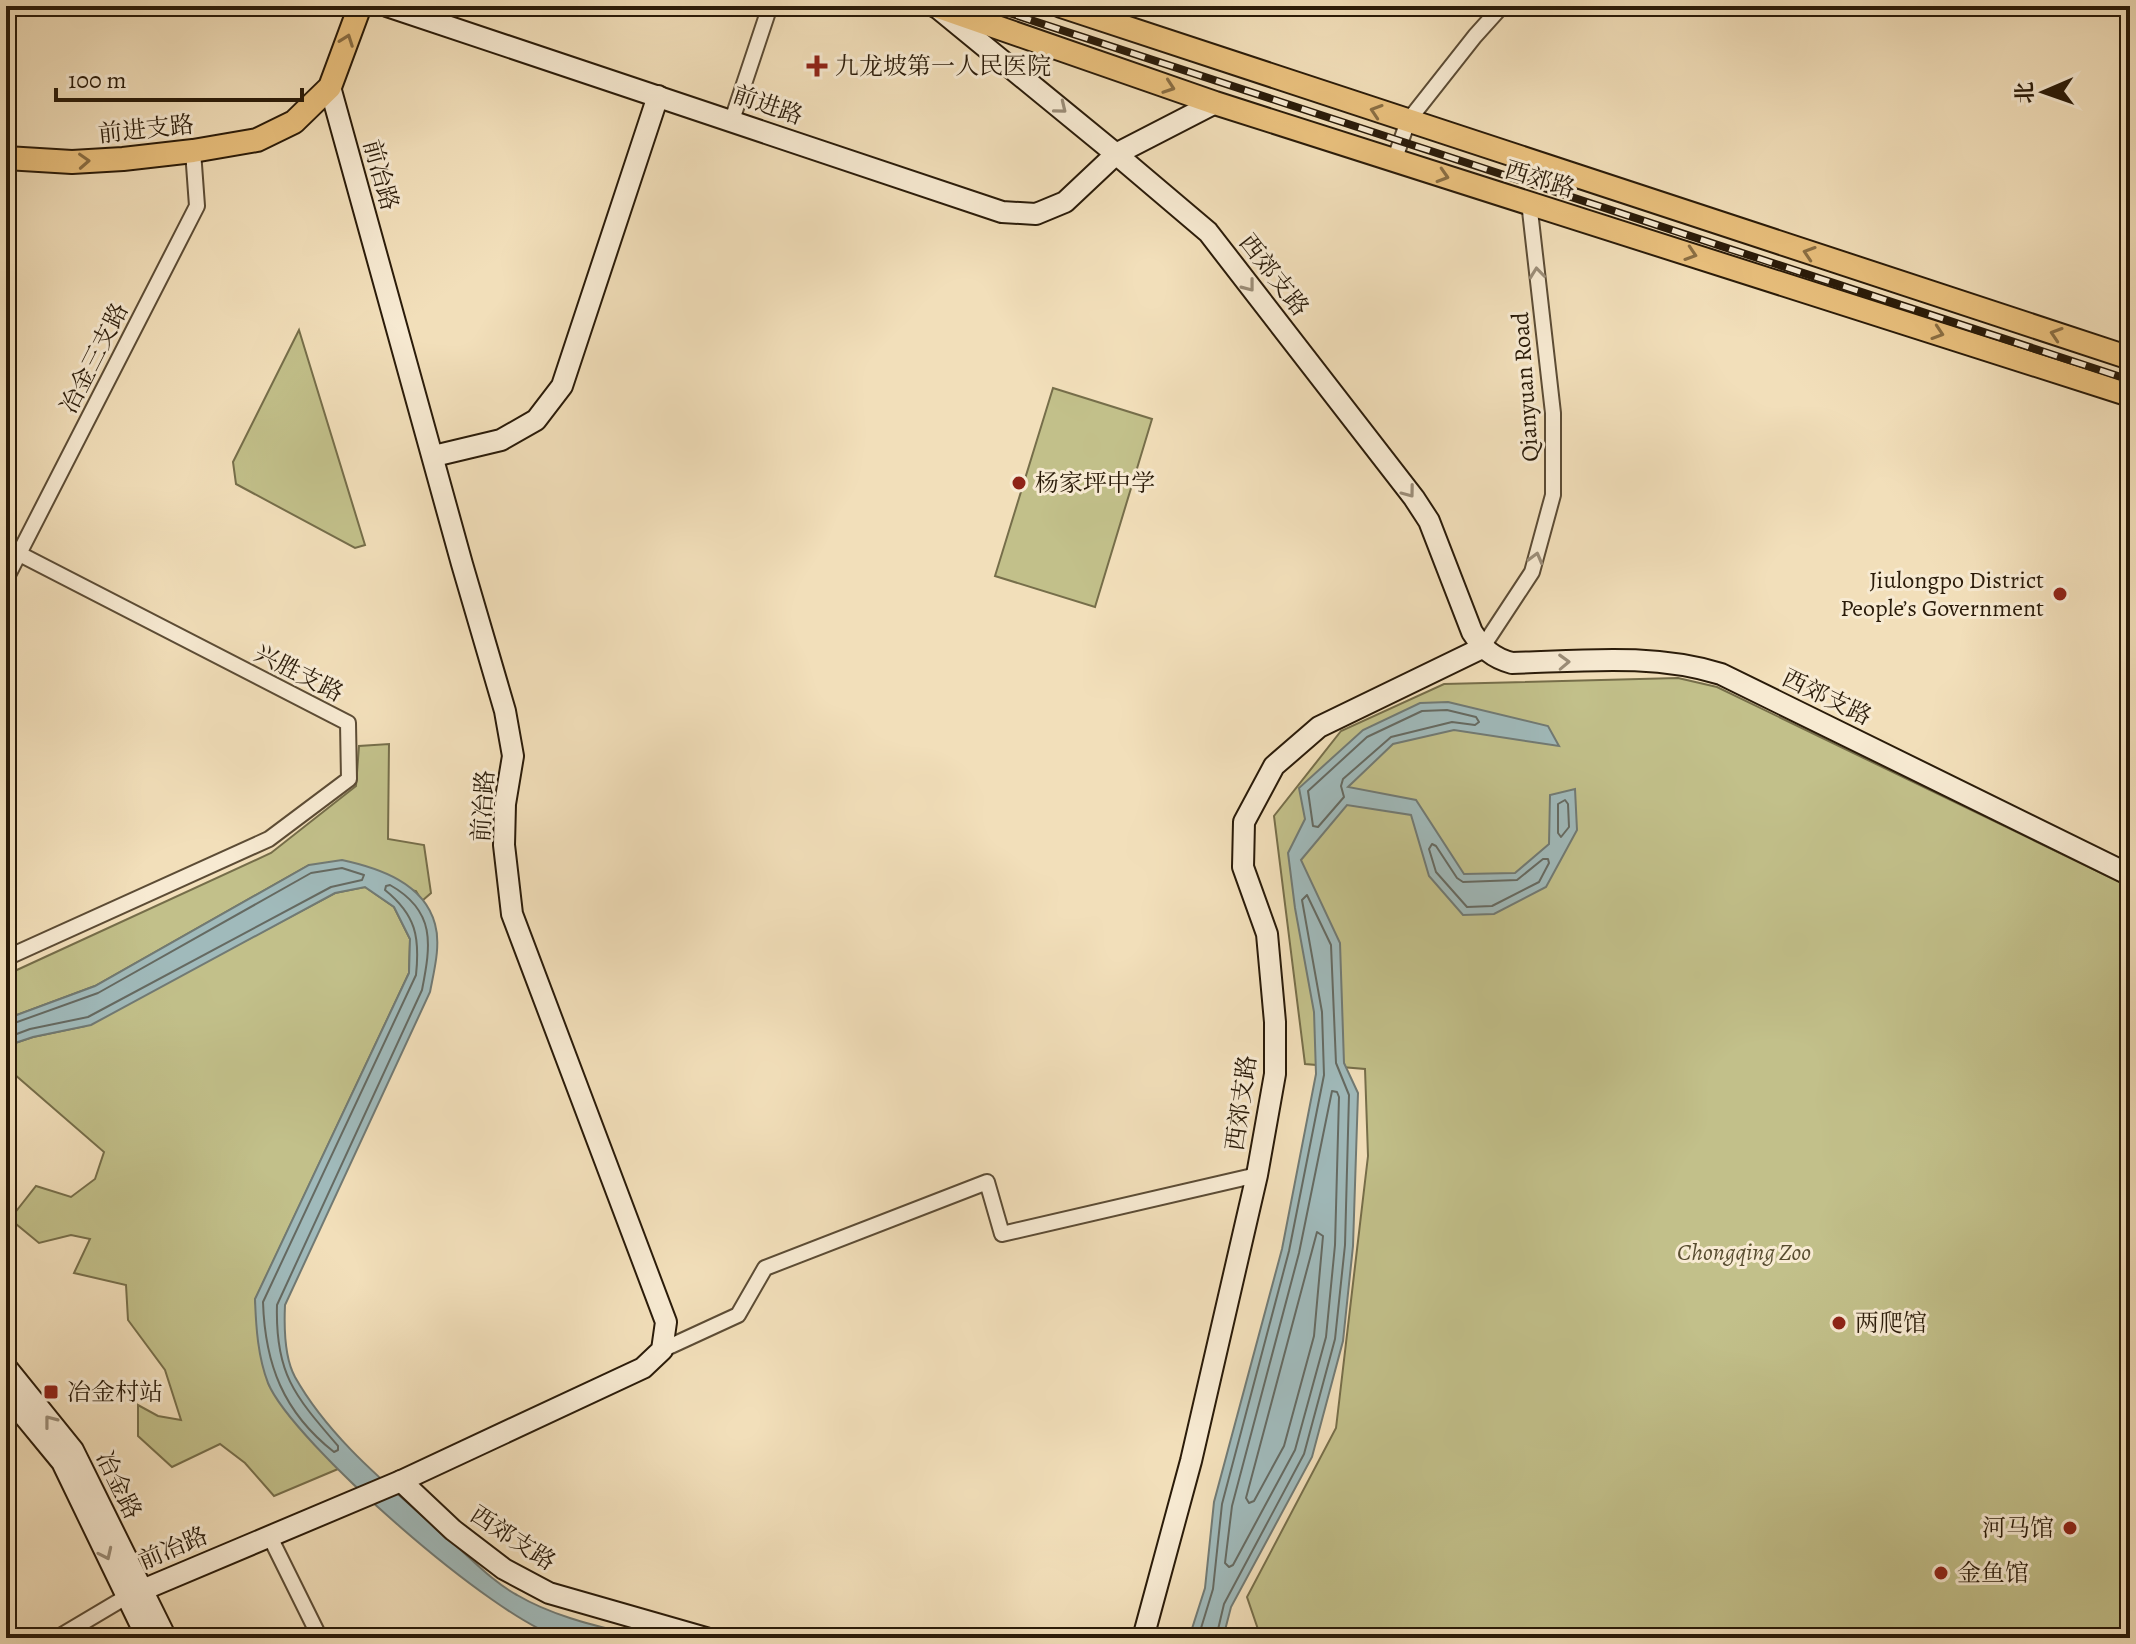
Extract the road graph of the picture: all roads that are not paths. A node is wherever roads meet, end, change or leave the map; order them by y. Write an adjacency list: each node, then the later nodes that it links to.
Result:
1 (360, 6): 7 (main road, 前进支路, one-way to 1)
2 (387, 6): 8 (street, 前进路)
3 (770, 6): 10 (street)
4 (936, 6): 9 (main road, 西郊路, one-way to 9); 13 (street, 西郊支路, one-way to 13)
5 (1061, 6): 11 (main road, 西郊路, one-way to 5)
6 (1502, 6): 11 (street)
7 (330, 87): 12 (main road, 前进支路); 19 (street, 前冶路)
8 (658, 96): 10 (street, 前进路); 19 (street)
9 (1215, 103): 13 (street, 前进路); 15 (main road, 西郊路)
10 (732, 120): 13 (street, 前进路)
11 (1408, 121): 15 (street); 17 (main road, 西郊路, one-way to 11)
12 (193, 151): 14 (main road, 前进支路, one-way to 12); 20 (street, 冶金三支路)
13 (1116, 154): 22 (street, 西郊支路, one-way to 22)
14 (6, 158)
15 (1394, 161): 16 (main road, 西郊路, one-way to 16)
16 (1529, 202): 18 (main road, 西郊路, one-way to 18); 22 (street, Qianyuan Road, one-way to 16)
17 (2130, 358)
18 (2130, 395)
19 (434, 456): 26 (street, 前冶路)
20 (13, 550): 21 (street, 冶金三支路); 24 (street, 兴胜支路)
21 (6, 579)
22 (1482, 648): 23 (street, 西郊支路, one-way to 23); 25 (street, 西郊支路)
23 (2130, 875)
24 (6, 958)
25 (1257, 1175): 26 (street); 37 (street, 西郊支路)
26 (662, 1350): 29 (street, 前冶路)
27 (6, 1367): 31 (street, 冶金路, one-way to 27)
28 (6, 1394): 31 (street, 冶金路, one-way to 31)
29 (401, 1481): 30 (street, 前冶路); 36 (street, 西郊支路)
30 (269, 1535): 31 (street, 前冶路); 35 (street)
31 (134, 1593): 32 (street, 前冶路); 33 (street, 冶金路); 34 (street, 冶金路)
32 (57, 1638)
33 (147, 1638)
34 (166, 1638)
35 (320, 1638)
36 (706, 1638)
37 (1143, 1638)

